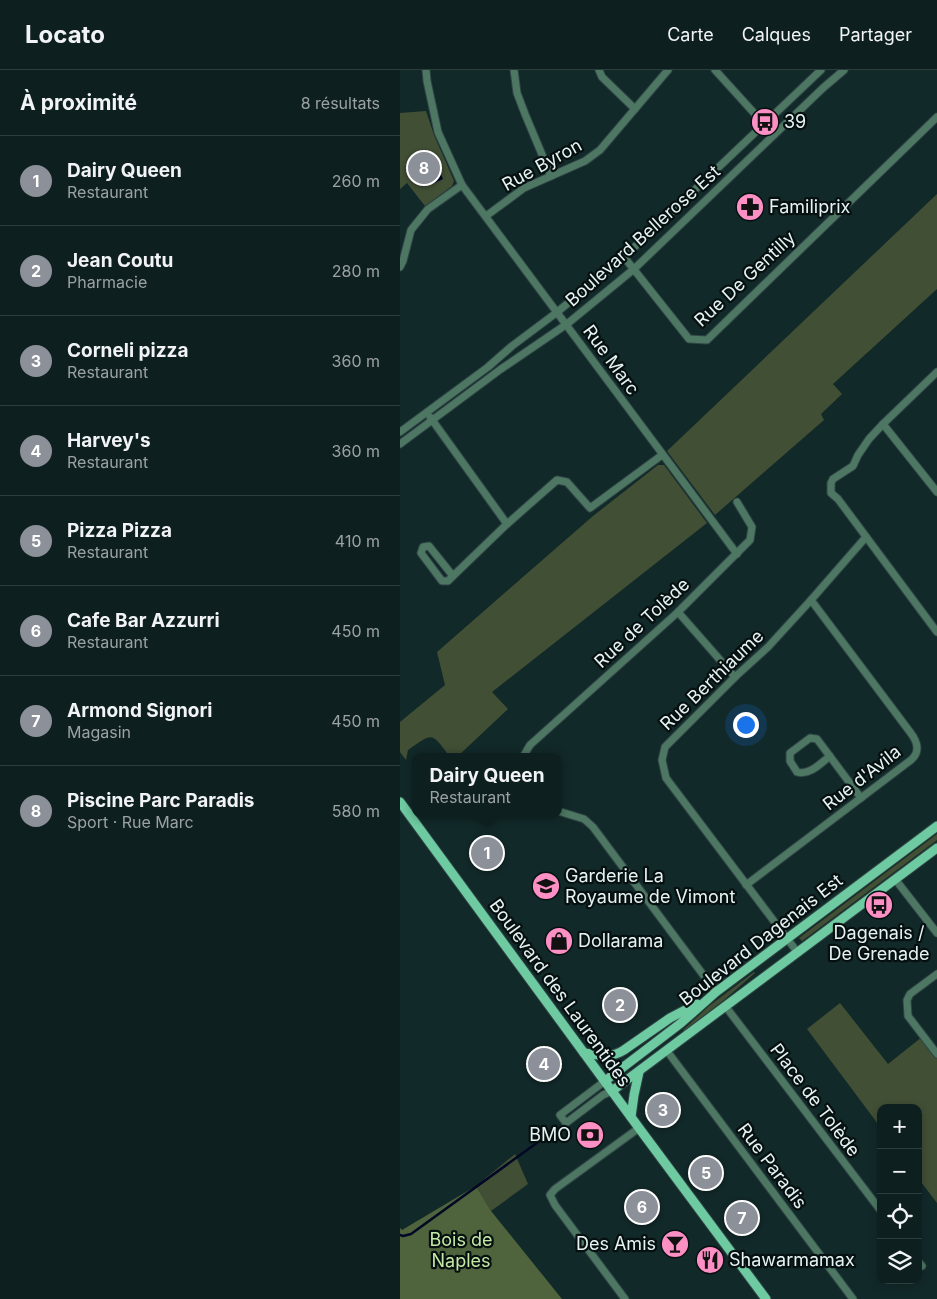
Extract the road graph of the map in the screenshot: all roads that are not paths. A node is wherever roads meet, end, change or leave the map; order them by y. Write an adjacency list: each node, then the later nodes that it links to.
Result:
1 (426, 70): 13 (street, Rue Marc)
2 (514, 70): 12 (street)
3 (599, 70): 8 (street)
4 (668, 70): 8 (street, Rue Byron)
5 (715, 70): 10 (street)
6 (821, 70): 10 (street, Boulevard Bellerose Est)
7 (844, 70): 11 (street, Boulevard Bellerose Est)
8 (635, 109): 12 (street, Rue Byron)
9 (937, 117): 17 (street, Rue De Gentilly)
10 (764, 125): 11 (street); 15 (street, Boulevard Bellerose Est)
11 (774, 135): 17 (street, Boulevard Bellerose Est)
12 (551, 176): 14 (street, Rue Byron)
13 (462, 185): 14 (street, Rue Marc); 16 (street)
14 (486, 216): 18 (street, Rue Marc)
15 (624, 257): 17 (street, Rue De Gentilly); 18 (street, Boulevard Bellerose Est)
16 (401, 263)
17 (634, 269): 19 (street, Boulevard Bellerose Est)
18 (556, 313): 19 (street, Rue Marc); 21 (street, Boulevard Bellerose Est)
19 (566, 324): 22 (street, Boulevard Bellerose Est); 26 (street, Rue Marc)
20 (937, 372): 23 (street)
21 (427, 413): 22 (street); 24 (street, Boulevard Bellerose Est)
22 (432, 420): 25 (street, Boulevard Bellerose Est); 29 (street)
23 (883, 424): 27 (street); 30 (street)
24 (400, 432)
25 (400, 444)
26 (662, 455): 29 (street); 31 (street, Rue Marc)
27 (937, 492)
28 (737, 502): 31 (street, Rue de Tolède)
29 (507, 524): 32 (street)
30 (866, 537): 33 (street, Rue Berthiaume); 35 (street)
31 (736, 554): 34 (street, Rue de Tolède)
32 (453, 576): 32 (street)
33 (811, 600): 36 (street, Rue Berthiaume); 39 (street, Rue d'Avila)
34 (678, 612): 36 (street); 37 (street, Rue de Tolède)
35 (937, 632)
36 (735, 677): 45 (street, Rue Berthiaume)
37 (525, 753)
38 (830, 756): 38 (street); 39 (street)
39 (861, 798): 45 (street, Rue d'Avila)
40 (400, 802): 54 (main road, Boulevard des Laurentides)
41 (562, 812): 50 (street)
42 (937, 826): 47 (main road, Boulevard Dagenais Est)
43 (937, 848): 44 (main road, Boulevard Dagenais Est)
44 (895, 879): 46 (street); 48 (main road, Boulevard Dagenais Est)
45 (746, 885): 47 (street, Rue Berthiaume)
46 (937, 933)
47 (787, 939): 48 (street, Rue Berthiaume); 50 (main road, Boulevard Dagenais Est)
48 (798, 953): 52 (main road, Boulevard Dagenais Est)
49 (937, 974): 55 (street)
50 (716, 992): 51 (main road, Boulevard Dagenais Est)
51 (708, 999): 54 (main road); 57 (main road, Boulevard Dagenais Est)
52 (726, 1007): 53 (main road, Boulevard Dagenais Est); 61 (street, Place de Tolède)
53 (667, 1051): 56 (main road, Boulevard Dagenais Est); 64 (street, Rue Paradis)
54 (584, 1054): 57 (main road, Boulevard des Laurentides)
55 (937, 1054)
56 (639, 1072): 58 (main road, Boulevard Dagenais Est); 59 (main road)
57 (604, 1081): 58 (main road, Boulevard des Laurentides); 58 (street)
58 (612, 1091): 59 (main road, Boulevard des Laurentides)
59 (631, 1117): 60 (main road, Boulevard des Laurentides)
60 (639, 1128): 62 (street); 63 (main road, Boulevard des Laurentides)
61 (877, 1206)
62 (625, 1299)
63 (766, 1299)
64 (853, 1299)

